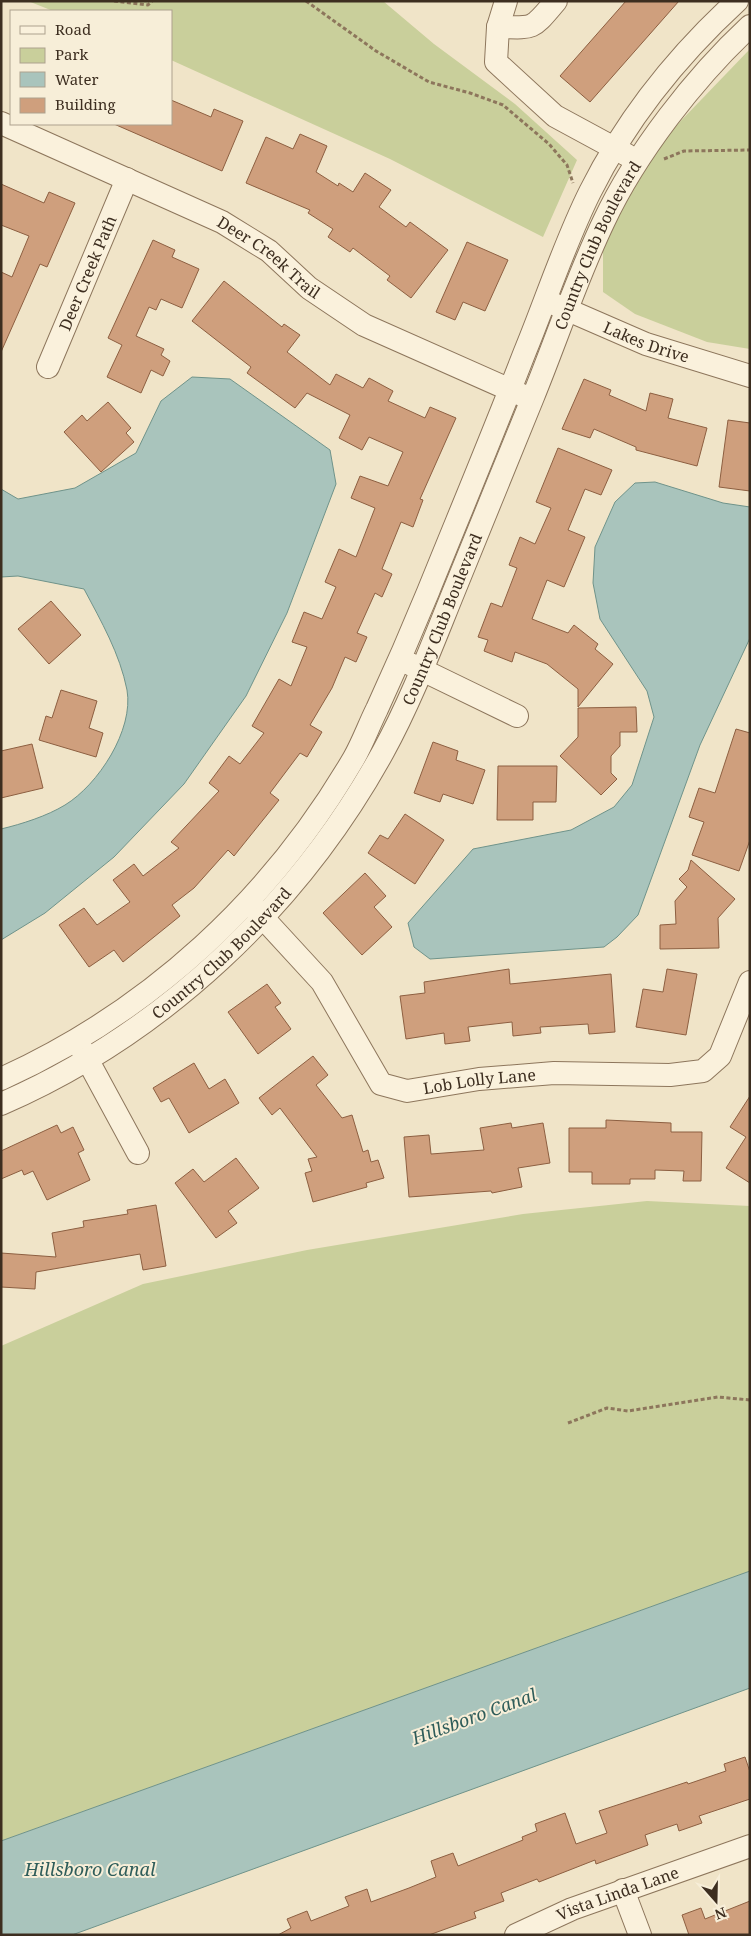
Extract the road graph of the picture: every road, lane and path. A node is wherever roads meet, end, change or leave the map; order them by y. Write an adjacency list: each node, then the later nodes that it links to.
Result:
1 (114, 1): 2 (path)
2 (152, 1)
3 (506, 1): 7 (street)
4 (556, 1): 7 (street)
5 (737, 1): 9 (street, Country Club Boulevard)
6 (750, 26): 10 (street, Country Club Boulevard)
7 (498, 27): 9 (street)
8 (1, 123): 11 (street, Deer Creek Trail)
9 (614, 148): 10 (street); 12 (street, Country Club Boulevard)
10 (640, 161): 13 (street, Country Club Boulevard)
11 (127, 179): 14 (street, Deer Creek Path); 16 (street, Deer Creek Trail)
12 (545, 301): 13 (street, Lakes Drive); 16 (street, Country Club Boulevard)
13 (567, 310): 15 (street, Lakes Drive); 17 (street, Country Club Boulevard)
14 (48, 367)
15 (750, 376)
16 (510, 390): 17 (street, Deer Creek Trail); 18 (street, Country Club Boulevard)
17 (532, 399): 19 (street, Country Club Boulevard)
18 (400, 660): 19 (street); 21 (street, Country Club Boulevard)
19 (422, 668): 20 (street); 21 (street, Country Club Boulevard)
20 (517, 716)
21 (255, 910): 22 (street, Lob Lolly Lane); 23 (street, Country Club Boulevard); 24 (street, Country Club Boulevard)
22 (750, 982)
23 (77, 1040): 24 (street); 25 (street, Country Club Boulevard)
24 (87, 1060): 26 (street, Country Club Boulevard); 27 (street)
25 (1, 1079)
26 (1, 1104)
27 (138, 1153)
28 (749, 1401): 29 (path)
29 (568, 1423)
30 (750, 1846): 31 (street, Vista Linda Lane)
31 (623, 1890): 32 (street, Vista Linda Lane); 33 (street)
32 (516, 1935)
33 (640, 1935)

